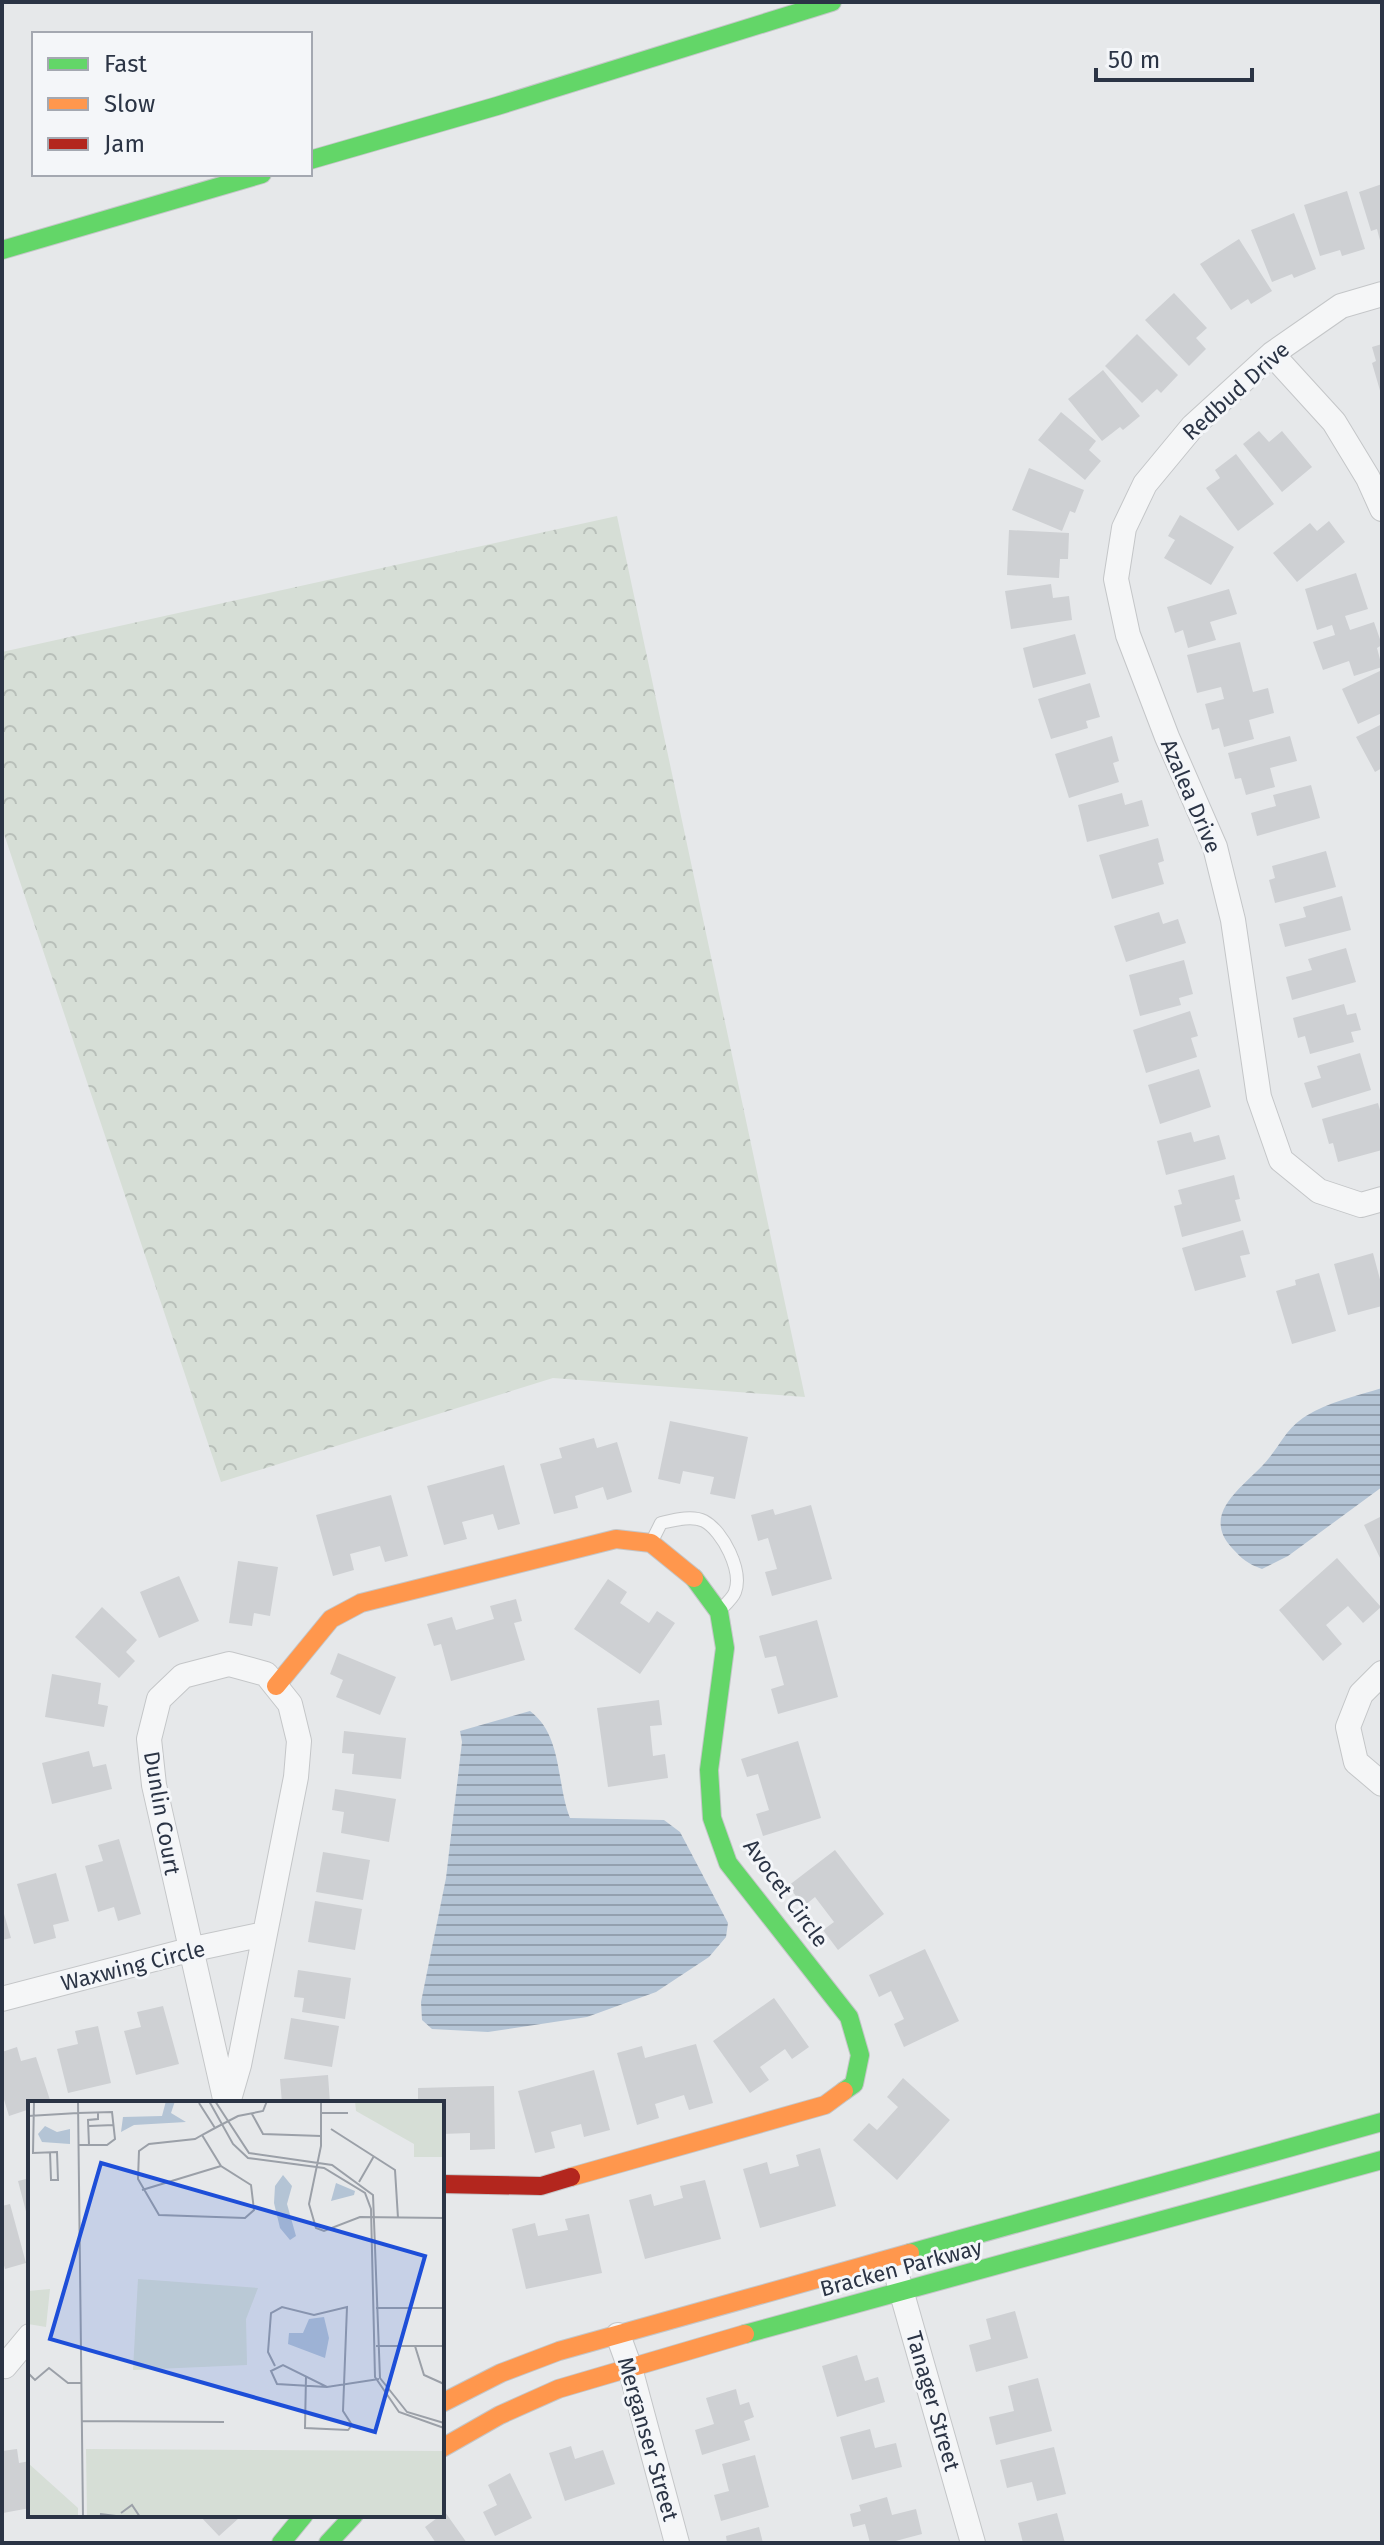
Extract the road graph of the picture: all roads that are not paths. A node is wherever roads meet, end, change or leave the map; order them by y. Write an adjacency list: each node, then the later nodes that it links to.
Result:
1 (832, 2): 2 (street)
2 (312, 159)
3 (255, 176): 4 (street)
4 (2, 250)
5 (1382, 294): 6 (street, Redbud Drive)
6 (1272, 354): 7 (street); 8 (street, Redbud Drive)
7 (1382, 509)
8 (1124, 528): 9 (street, Azalea Drive)
9 (1382, 1199)
10 (651, 1543): 11 (street, Avocet Circle); 11 (lane); 13 (street)
11 (719, 1612): 22 (street, Avocet Circle)
12 (1382, 1673): 14 (street)
13 (276, 1686): 15 (street, Dunlin Court); 16 (street, Dunlin Court)
14 (1382, 1784)
15 (264, 1934): 16 (street, Waxwing Circle); 19 (street, Dunlin Court)
16 (189, 1950): 17 (street, Waxwing Circle); 18 (street, Dunlin Court)
17 (2, 1999)
18 (227, 2101)
19 (228, 2101)
20 (1382, 2122): 23 (street, Bracken Parkway)
21 (1382, 2160): 23 (street, Bracken Parkway)
22 (444, 2184)
23 (1079, 2226): 24 (street, Bracken Parkway); 25 (street, Bracken Parkway)
24 (892, 2258): 25 (street, Tanager Street); 26 (street, Bracken Parkway)
25 (903, 2293): 29 (street, Bracken Parkway); 37 (street, Tanager Street)
26 (618, 2335): 29 (street, Merganser Street); 30 (street, Bracken Parkway)
27 (28, 2338): 28 (street)
28 (2, 2365)
29 (630, 2368): 31 (street, Bracken Parkway); 36 (street, Merganser Street)
30 (444, 2402)
31 (444, 2447)
32 (302, 2517): 34 (street)
33 (352, 2517): 35 (street)
34 (281, 2543)
35 (328, 2543)
36 (677, 2543)
37 (973, 2543)

